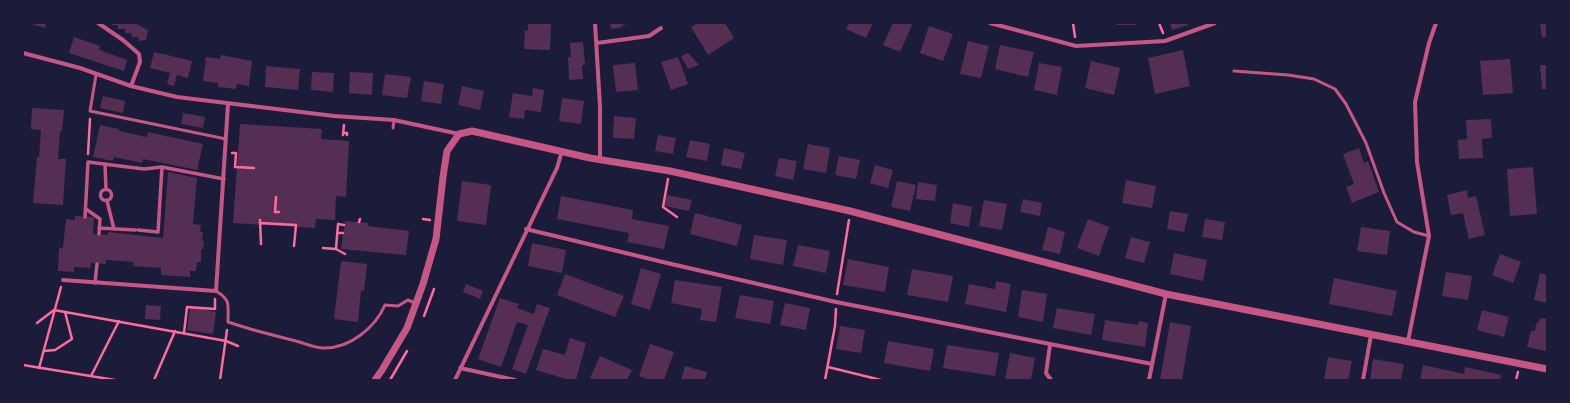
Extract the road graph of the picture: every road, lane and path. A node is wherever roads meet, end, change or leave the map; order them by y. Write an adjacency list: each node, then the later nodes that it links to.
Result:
1 (98, 23): 13 (street)
2 (595, 23): 8 (street)
3 (990, 23): 9 (street)
4 (1073, 23): 9 (path)
5 (1215, 23): 9 (street)
6 (1436, 23): 45 (street)
7 (661, 28): 8 (street)
8 (597, 43): 24 (street)
9 (1076, 46)
10 (23, 53): 12 (street)
11 (1234, 70): 45 (lane)
12 (96, 75): 13 (street); 15 (lane)
13 (131, 86): 14 (street)
14 (228, 104): 16 (street); 21 (street)
15 (90, 111): 21 (lane); 25 (path)
16 (394, 120): 17 (lane); 19 (street)
17 (393, 128)
18 (344, 133): 20 (path)
19 (459, 134): 22 (street); 56 (street)
20 (347, 135)
21 (226, 139): 29 (street)
22 (562, 151): 24 (street); 41 (street)
23 (236, 154): 28 (path)
24 (600, 159): 55 (street)
25 (88, 162): 26 (street); 34 (street)
26 (105, 164): 27 (street); 30 (street)
27 (162, 166): 29 (street); 40 (street)
28 (254, 168)
29 (224, 179): 54 (street)
30 (106, 189): 33 (street); 33 (street)
31 (666, 190): 37 (path)
32 (276, 197): 35 (path)
33 (107, 201): 40 (street)
34 (86, 209): 36 (street); 39 (street)
35 (279, 212)
36 (86, 217)
37 (678, 217)
38 (344, 224): 42 (path)
39 (99, 228): 40 (street); 44 (street)
40 (114, 229)
41 (526, 229): 67 (street); 74 (street)
42 (337, 233): 43 (path); 49 (path)
43 (343, 233)
44 (99, 234)
45 (1428, 236): 66 (street)
46 (261, 244): 47 (path)
47 (294, 246)
48 (323, 248): 49 (path)
49 (336, 249): 50 (path)
50 (345, 254)
51 (97, 264): 53 (street)
52 (63, 280): 53 (street); 57 (path)
53 (95, 283): 54 (street)
54 (216, 291): 60 (lane); 63 (path)
55 (1166, 294): 64 (street); 70 (street)
56 (417, 303): 60 (lane); 76 (street)
57 (54, 310): 58 (path); 61 (path); 69 (path)
58 (65, 312): 59 (path); 69 (path)
59 (119, 321): 62 (path); 77 (path)
60 (228, 322): 65 (path)
61 (37, 323)
62 (175, 331): 63 (path); 79 (path)
63 (184, 333): 65 (path)
64 (1371, 335): 66 (street); 88 (street)
65 (226, 340): 68 (path); 80 (path)
66 (1408, 341): 75 (street)
67 (1050, 345): 70 (street); 86 (street)
68 (238, 346)
69 (44, 351): 73 (path)
70 (1152, 364): 87 (street)
71 (23, 365): 73 (path)
72 (828, 367): 85 (path)
73 (40, 368): 77 (path)
74 (460, 368): 83 (street); 84 (street)
75 (1547, 369)
76 (382, 370): 81 (street); 82 (street)
77 (90, 376): 78 (path)
78 (115, 380)
79 (154, 380)
80 (220, 380)
81 (374, 380)
82 (378, 380)
83 (455, 380)
84 (515, 380)
85 (881, 380)
86 (1051, 380)
87 (1149, 380)
88 (1363, 380)

